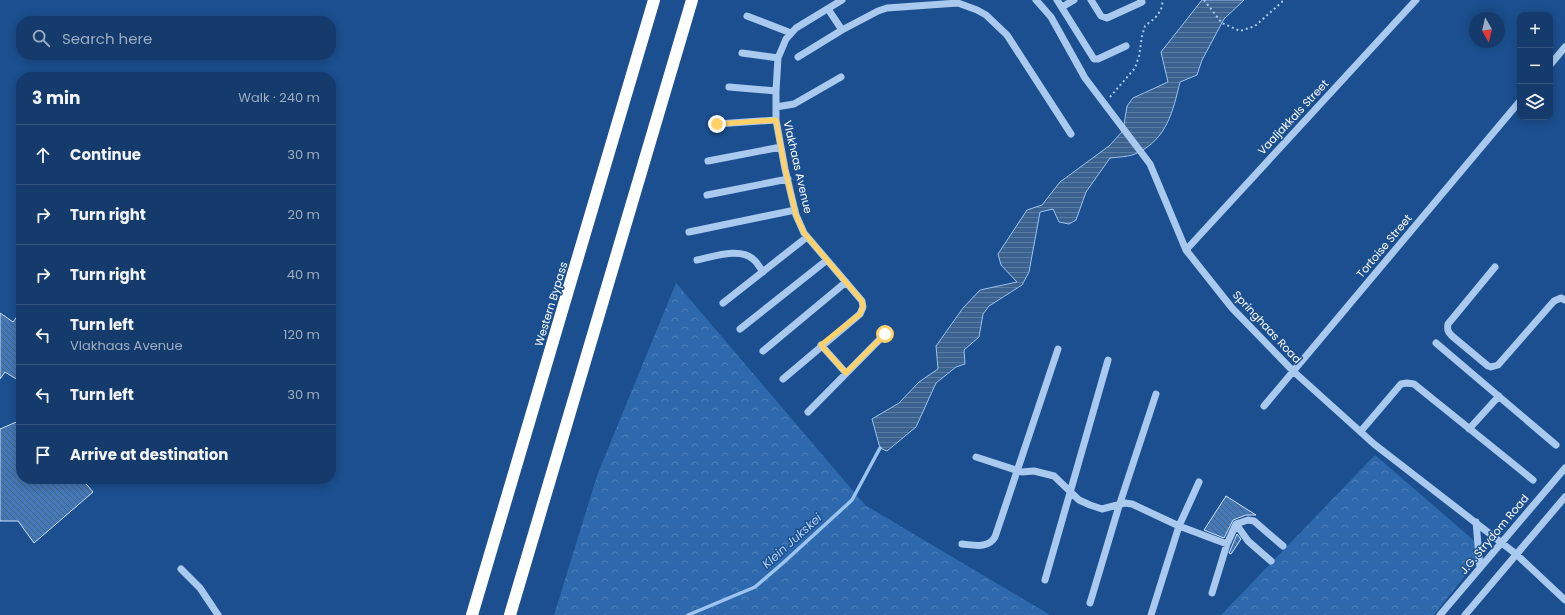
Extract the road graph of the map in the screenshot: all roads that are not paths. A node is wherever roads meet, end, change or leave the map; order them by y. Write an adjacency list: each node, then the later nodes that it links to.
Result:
1 (654, 0): 85 (highway, Western Bypass)
2 (692, 0): 86 (highway)
3 (842, 0): 11 (street, Vlakhaas Avenue)
4 (1036, 0): 36 (street, Springhaas Road)
5 (1057, 0): 10 (street)
6 (1074, 0): 10 (street)
7 (1091, 0): 9 (street)
8 (1416, 0): 36 (street, Vaaljakkals Street)
9 (1142, 2)
10 (1062, 7): 15 (street)
11 (828, 8): 13 (street); 14 (street, Vlakhaas Avenue)
12 (746, 16): 14 (street)
13 (842, 30): 18 (street); 28 (street)
14 (791, 33): 19 (street, Vlakhaas Avenue)
15 (1126, 46)
16 (1565, 47): 20 (street)
17 (742, 53): 19 (street)
18 (798, 57)
19 (778, 58): 23 (street, Vlakhaas Avenue)
20 (1553, 61)
21 (841, 77): 25 (street)
22 (729, 87): 23 (street)
23 (776, 91): 25 (street, Vlakhaas Avenue)
24 (1517, 105): 51 (street, Tortoise Street)
25 (776, 107): 26 (street, Vlakhaas Avenue)
26 (776, 120): 27 (street); 29 (street, Vlakhaas Avenue)
27 (717, 124)
28 (1071, 134)
29 (781, 147): 30 (street); 31 (street, Vlakhaas Avenue)
30 (708, 161)
31 (788, 179): 32 (street); 33 (street, Vlakhaas Avenue)
32 (707, 195)
33 (796, 210): 34 (street); 35 (street, Vlakhaas Avenue)
34 (689, 232)
35 (807, 237): 38 (street, Vlakhaas Avenue); 40 (street)
36 (1186, 250): 51 (street, Springhaas Road)
37 (697, 260): 40 (street)
38 (827, 260): 41 (street, Vlakhaas Avenue); 44 (street)
39 (1495, 267): 42 (street)
40 (763, 272): 43 (street)
41 (846, 282): 47 (street, Vlakhaas Avenue); 49 (street)
42 (1565, 300)
43 (723, 303)
44 (740, 329)
45 (885, 334): 52 (street)
46 (1436, 343): 55 (street)
47 (821, 345): 52 (street); 53 (street)
48 (1058, 349): 63 (street)
49 (764, 351)
50 (1108, 360): 66 (street)
51 (1293, 371): 56 (street, Tortoise Street); 59 (street, Springhaas Road)
52 (846, 373): 57 (street)
53 (783, 380)
54 (1156, 394): 68 (street)
55 (1499, 396): 58 (street); 60 (street)
56 (1264, 406)
57 (808, 412)
58 (1469, 429): 59 (street); 64 (street)
59 (1361, 431): 69 (street, Springhaas Road)
60 (1556, 445)
61 (976, 457): 63 (street)
62 (1565, 468): 72 (street, J.G. Strydom Road)
63 (1018, 470): 66 (street); 73 (street)
64 (1533, 480)
65 (1200, 482): 71 (street)
66 (1070, 491): 68 (street); 80 (street)
67 (1565, 497): 76 (street)
68 (1118, 506): 71 (street); 83 (street)
69 (1476, 522): 72 (street, Springhaas Road); 78 (street)
70 (1236, 524): 74 (street); 75 (street); 77 (street)
71 (1179, 526): 74 (street); 87 (street)
72 (1501, 542): 76 (street, Springhaas Road); 78 (street, J.G. Strydom Road)
73 (962, 544)
74 (1227, 544): 81 (street)
75 (1283, 546)
76 (1516, 554): 82 (street, Springhaas Road); 89 (street)
77 (1272, 561)
78 (1480, 568): 88 (street, J.G. Strydom Road)
79 (181, 569): 84 (street)
80 (1045, 580)
81 (1212, 593)
82 (1564, 597)
83 (1090, 603)
84 (218, 615)
85 (472, 615)
86 (510, 615)
87 (1151, 615)
88 (1440, 615)
89 (1465, 615)

